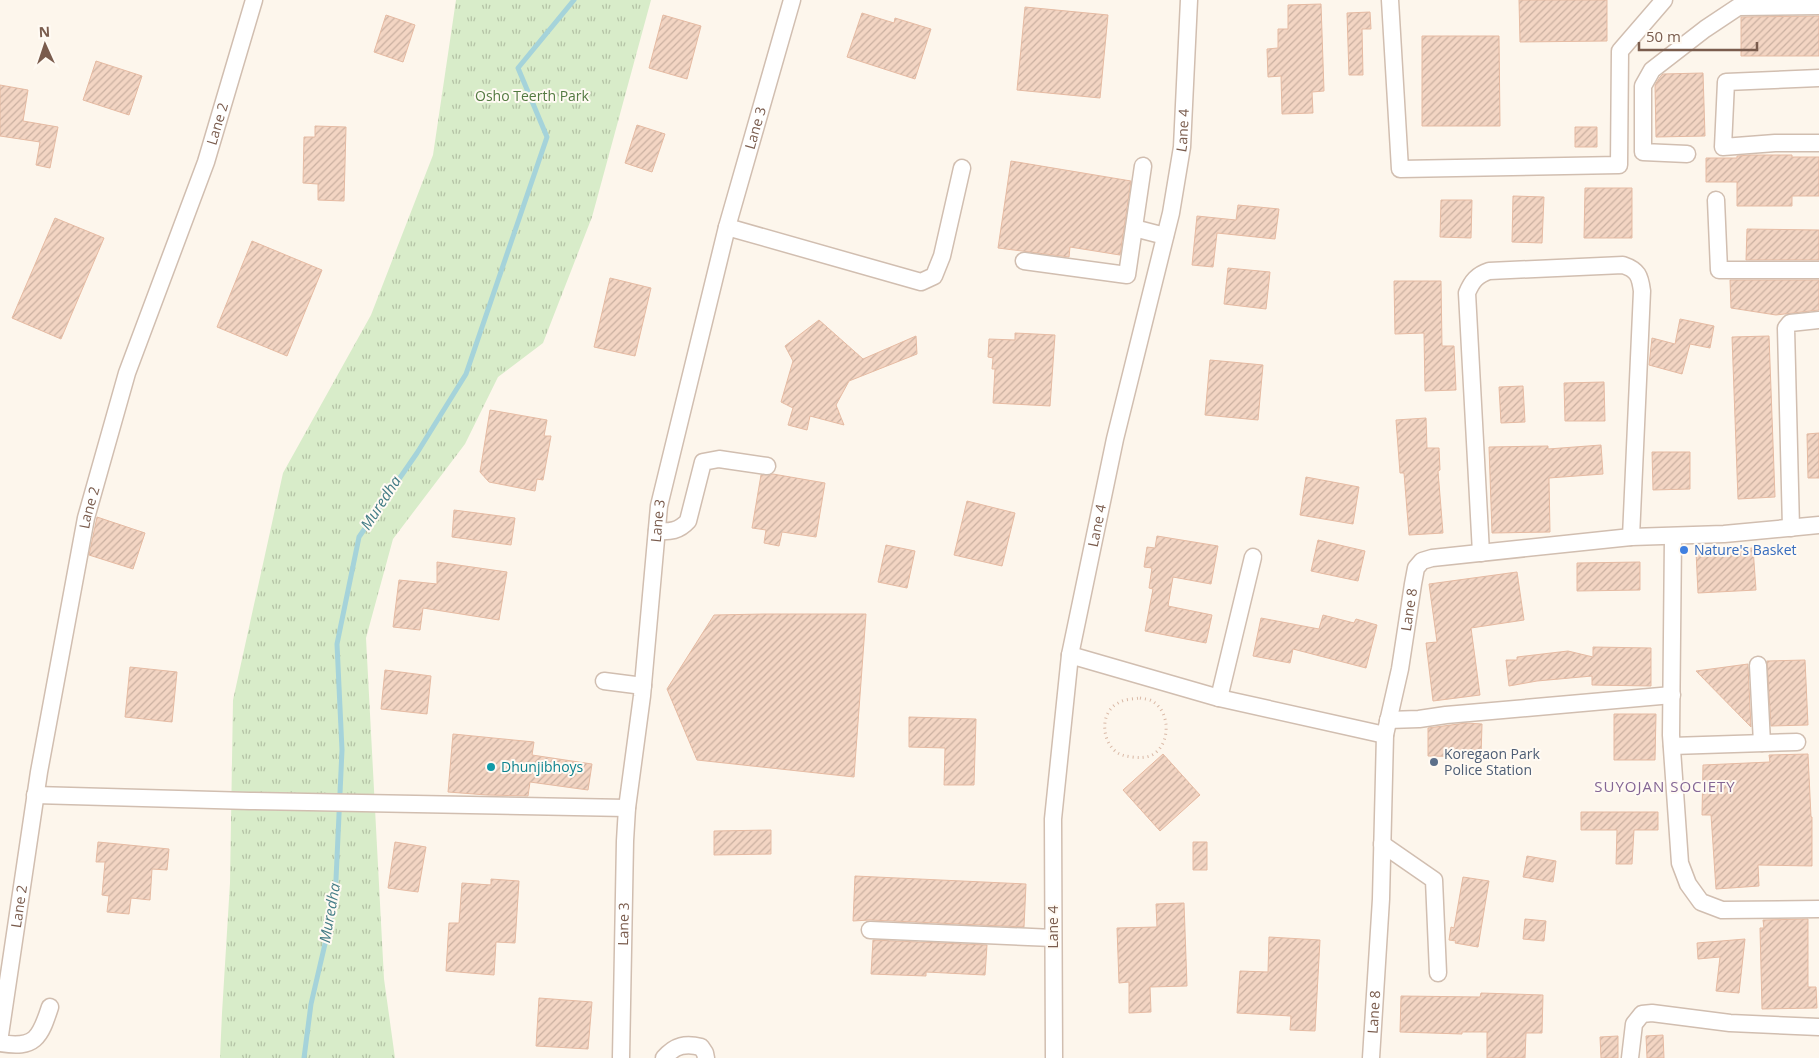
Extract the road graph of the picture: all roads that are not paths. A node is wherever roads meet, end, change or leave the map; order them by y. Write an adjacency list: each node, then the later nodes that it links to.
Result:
1 (254, 0): 37 (street, Lane 2)
2 (792, 0): 13 (street, Lane 3)
3 (1189, 0): 15 (street, Lane 4)
4 (1390, 0): 5 (street)
5 (1664, 0)
6 (1819, 6): 9 (street)
7 (1819, 78): 8 (street)
8 (1819, 143)
9 (1686, 154)
10 (1143, 166): 14 (street)
11 (962, 168): 13 (street)
12 (1716, 200): 17 (street)
13 (727, 227): 22 (street, Lane 3)
14 (1134, 228): 15 (street); 16 (street)
15 (1165, 236): 27 (street, Lane 4)
16 (1024, 261)
17 (1819, 270)
18 (1819, 320): 21 (street)
19 (767, 466): 22 (street)
20 (1819, 525): 21 (street, Lane 8)
21 (1791, 528): 24 (street, Lane 8)
22 (657, 531): 30 (street, Lane 3)
23 (1631, 537): 24 (street, Lane 8); 25 (street, Lane 8); 25 (street)
24 (1673, 537): 31 (street)
25 (1481, 553): 33 (street, Lane 8)
26 (1253, 558): 32 (street)
27 (1070, 655): 32 (street); 42 (street, Lane 4)
28 (1758, 665): 35 (street)
29 (604, 681): 30 (street)
30 (643, 686): 38 (street, Lane 3)
31 (1672, 695): 33 (street); 36 (street)
32 (1219, 698): 33 (street)
33 (1386, 728): 39 (street, Lane 8)
34 (1797, 742): 35 (street)
35 (1762, 743): 36 (street)
36 (1672, 746): 40 (street)
37 (35, 795): 38 (street); 46 (street, Lane 2)
38 (627, 808): 48 (street, Lane 3)
39 (1382, 844): 43 (street); 52 (street, Lane 8)
40 (1819, 909)
41 (870, 930): 42 (street)
42 (1053, 938): 51 (street, Lane 4)
43 (1438, 973)
44 (50, 1007): 47 (street)
45 (1819, 1027): 53 (street)
46 (0, 1035)
47 (0, 1043)
48 (621, 1058)
49 (664, 1058): 50 (street)
50 (706, 1058)
51 (1054, 1058)
52 (1371, 1058)
53 (1630, 1058)

